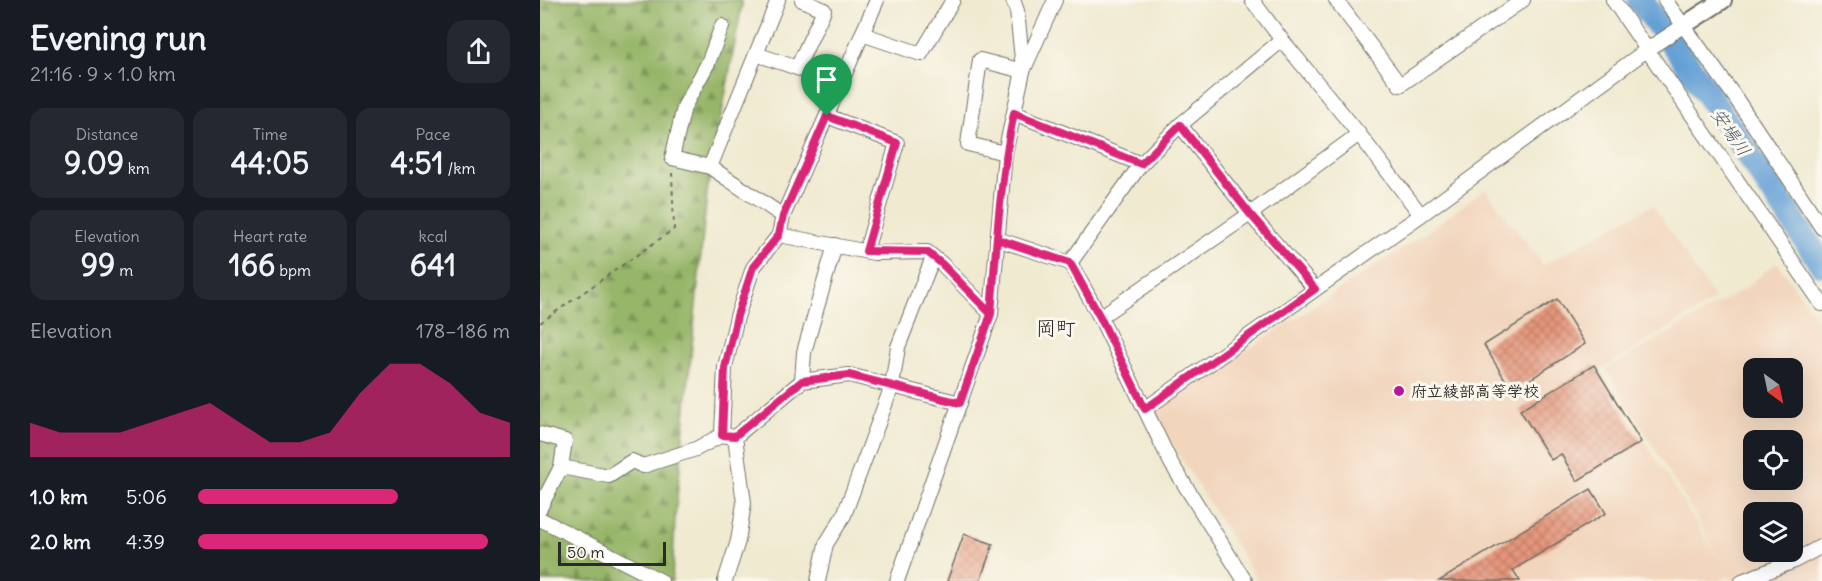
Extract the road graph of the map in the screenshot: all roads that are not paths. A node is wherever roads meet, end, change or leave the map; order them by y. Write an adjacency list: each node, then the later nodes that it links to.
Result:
1 (778, 0): 18 (street)
2 (802, 0): 19 (street)
3 (877, 0): 15 (street)
4 (953, 0): 15 (street)
5 (1013, 0): 20 (street)
6 (1055, 0): 20 (street)
7 (1252, 0): 16 (street)
8 (1336, 0): 12 (street)
9 (1613, 0): 17 (street)
10 (1665, 0): 14 (street)
11 (1723, 0): 14 (street)
12 (1521, 1)
13 (722, 26): 28 (street)
14 (1683, 26): 17 (street); 32 (street)
15 (862, 34): 21 (street)
16 (1282, 40): 24 (street); 25 (street)
17 (1652, 48): 30 (street); 40 (street)
18 (756, 54): 19 (street); 28 (street)
19 (797, 68): 21 (street)
20 (1023, 71): 22 (street); 26 (street)
21 (841, 83): 23 (street)
22 (1014, 113): 26 (street); 27 (street)
23 (827, 116): 31 (street); 36 (street)
24 (1180, 125): 27 (street); 29 (street)
25 (1359, 134): 29 (street); 30 (street)
26 (1005, 153): 34 (street)
27 (1141, 164): 38 (street)
28 (710, 167): 31 (street)
29 (1250, 214): 39 (street); 42 (street)
30 (1421, 215): 39 (street)
31 (783, 216): 33 (street)
32 (1822, 228)
33 (779, 235): 35 (street); 48 (street)
34 (997, 239): 38 (street); 41 (street)
35 (835, 245): 36 (street); 43 (street)
36 (866, 251): 37 (street)
37 (933, 257): 41 (street); 44 (street)
38 (1070, 263): 42 (street)
39 (1315, 289): 46 (street)
40 (1822, 304)
41 (991, 314): 45 (street)
42 (1100, 317): 46 (street)
43 (802, 381): 44 (street); 48 (street)
44 (892, 386): 45 (street); 56 (street)
45 (960, 403): 57 (street)
46 (1145, 409): 53 (street)
47 (540, 434): 49 (street)
48 (728, 436): 49 (street); 55 (street)
49 (561, 467): 50 (street)
50 (540, 508)
51 (540, 519): 54 (street)
52 (1822, 546): 59 (street)
53 (1242, 577): 58 (street)
54 (661, 581)
55 (725, 581)
56 (818, 581)
57 (897, 581)
58 (1227, 581)
59 (1742, 581)

